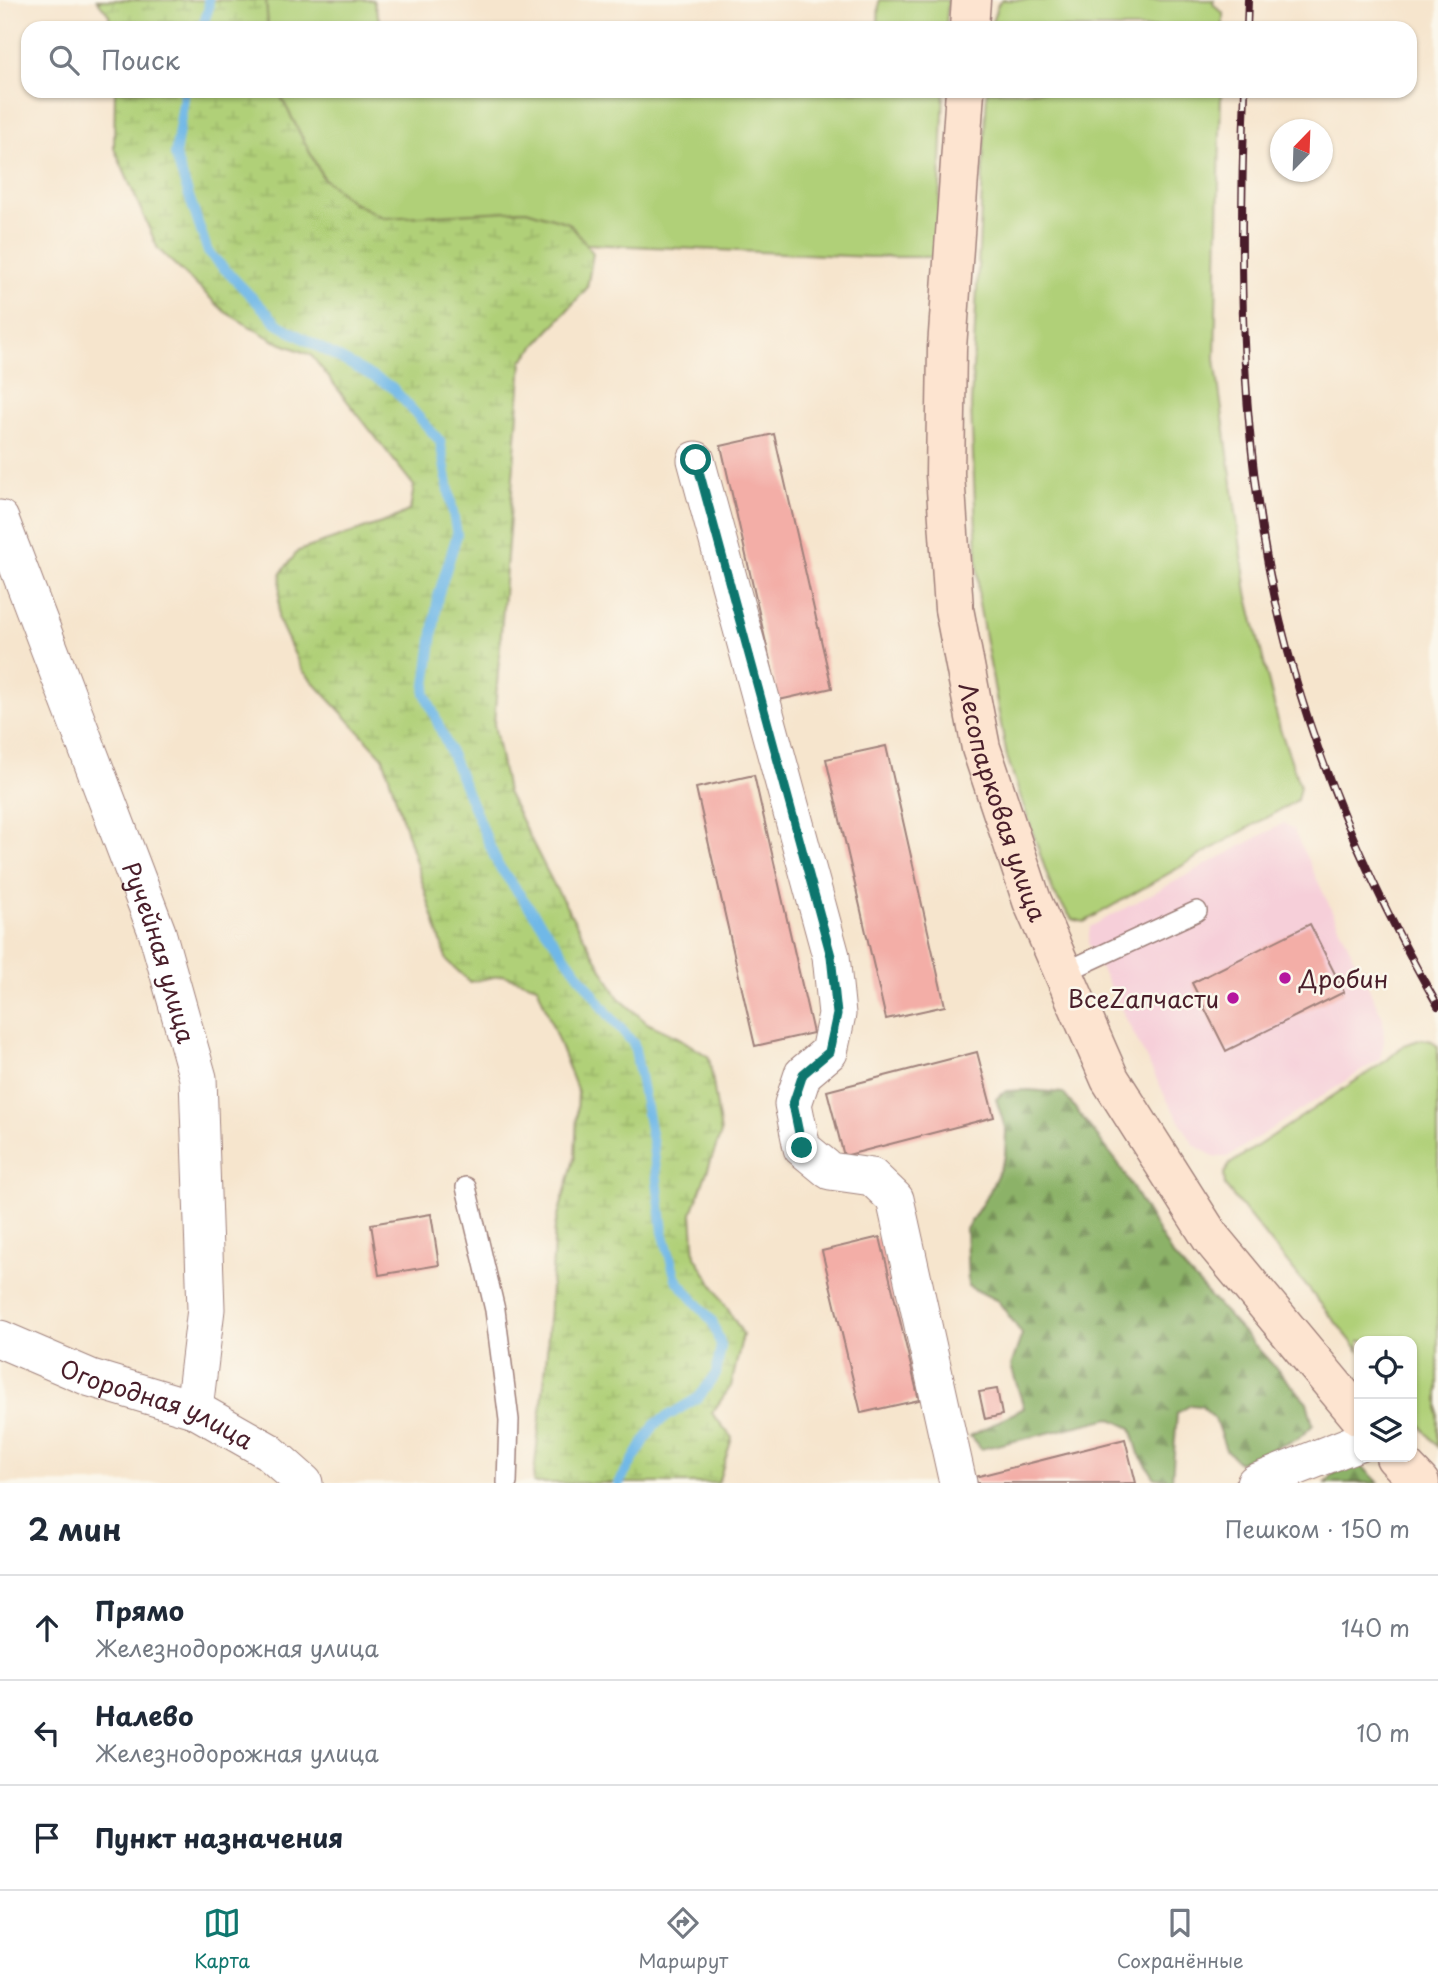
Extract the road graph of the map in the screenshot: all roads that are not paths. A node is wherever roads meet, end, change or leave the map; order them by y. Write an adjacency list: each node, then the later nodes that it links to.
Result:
1 (971, 0): 2 (street)
2 (970, 21)
3 (965, 98): 7 (street, Лесопарковая улица)
4 (696, 460): 16 (street)
5 (0, 519): 10 (street, Ручейная улица)
6 (1197, 911): 7 (lane)
7 (1063, 973): 11 (street, Лесопарковая улица)
8 (466, 1187): 15 (lane)
9 (0, 1339): 10 (street, Огородная улица)
10 (194, 1409): 14 (street, Огородная улица)
11 (1354, 1410)
12 (1354, 1444): 17 (street)
13 (1400, 1462): 18 (street)
14 (304, 1483)
15 (507, 1483)
16 (958, 1483)
17 (1255, 1483)
18 (1420, 1483)

